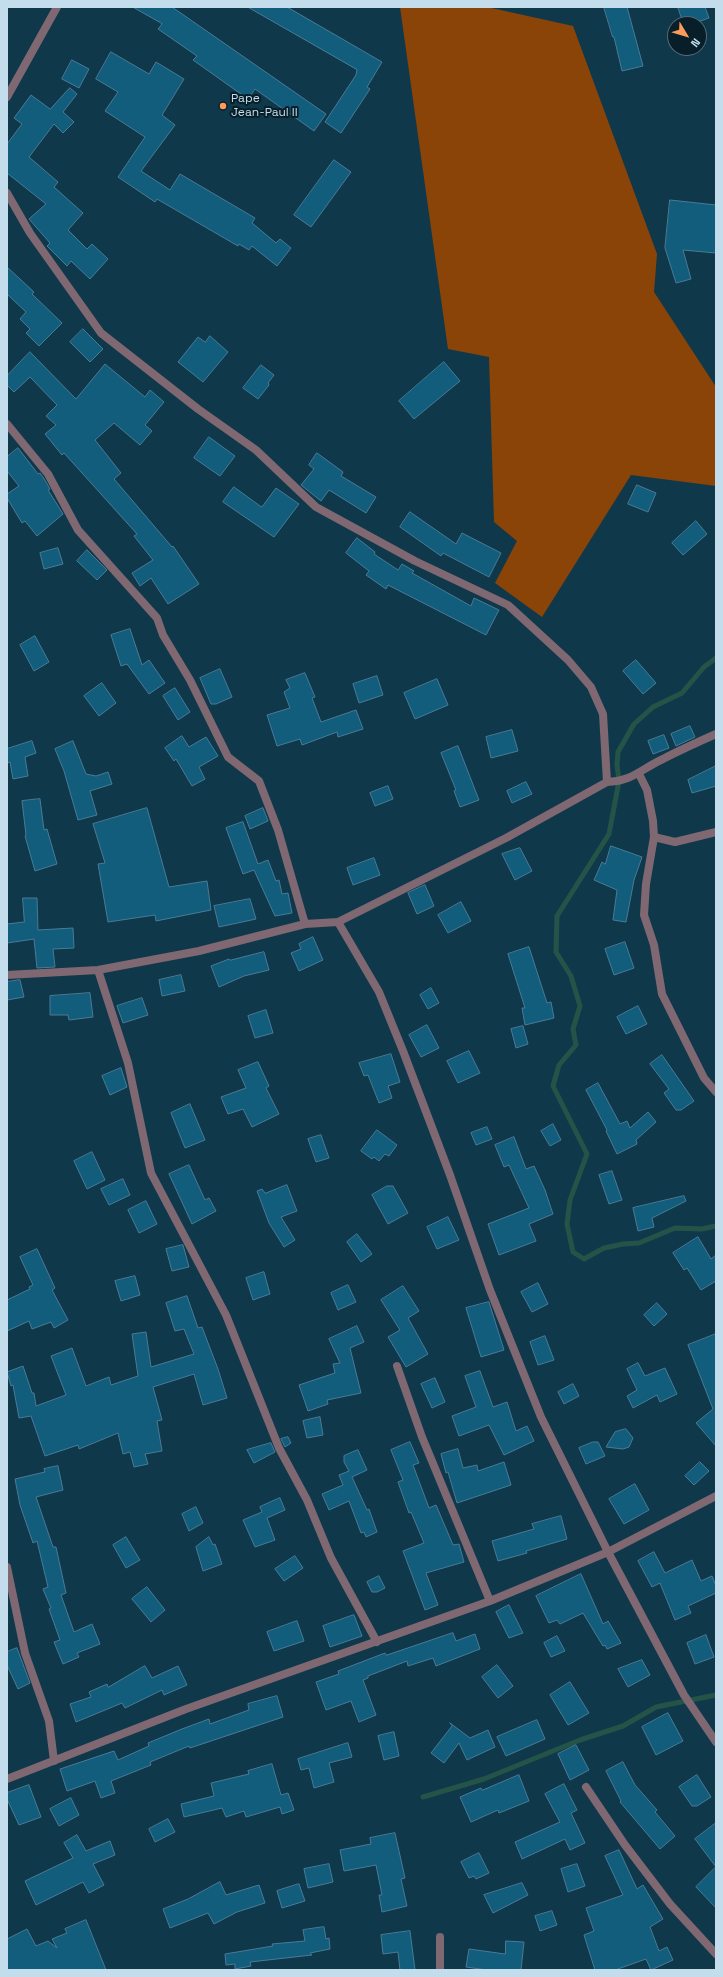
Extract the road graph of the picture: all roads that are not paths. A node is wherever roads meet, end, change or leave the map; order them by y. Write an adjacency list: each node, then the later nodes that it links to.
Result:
1 (57, 7): 2 (street)
2 (7, 97)
3 (7, 193): 7 (street)
4 (7, 424): 11 (street)
5 (716, 734): 6 (street)
6 (639, 774): 7 (street); 9 (street)
7 (607, 782): 10 (street)
8 (716, 832): 9 (street)
9 (654, 837): 14 (street)
10 (338, 922): 11 (street); 17 (street)
11 (305, 924): 12 (street)
12 (98, 970): 13 (street); 20 (street)
13 (7, 975)
14 (716, 1092)
15 (397, 1366): 19 (street)
16 (716, 1496): 17 (street)
17 (608, 1552): 19 (street); 21 (street)
18 (7, 1567): 22 (street)
19 (490, 1600): 20 (street)
20 (377, 1642): 22 (street)
21 (716, 1742)
22 (54, 1761): 23 (street)
23 (7, 1778)
24 (586, 1787): 26 (street)
25 (440, 1937): 27 (street)
26 (716, 1954)
27 (440, 1970)

